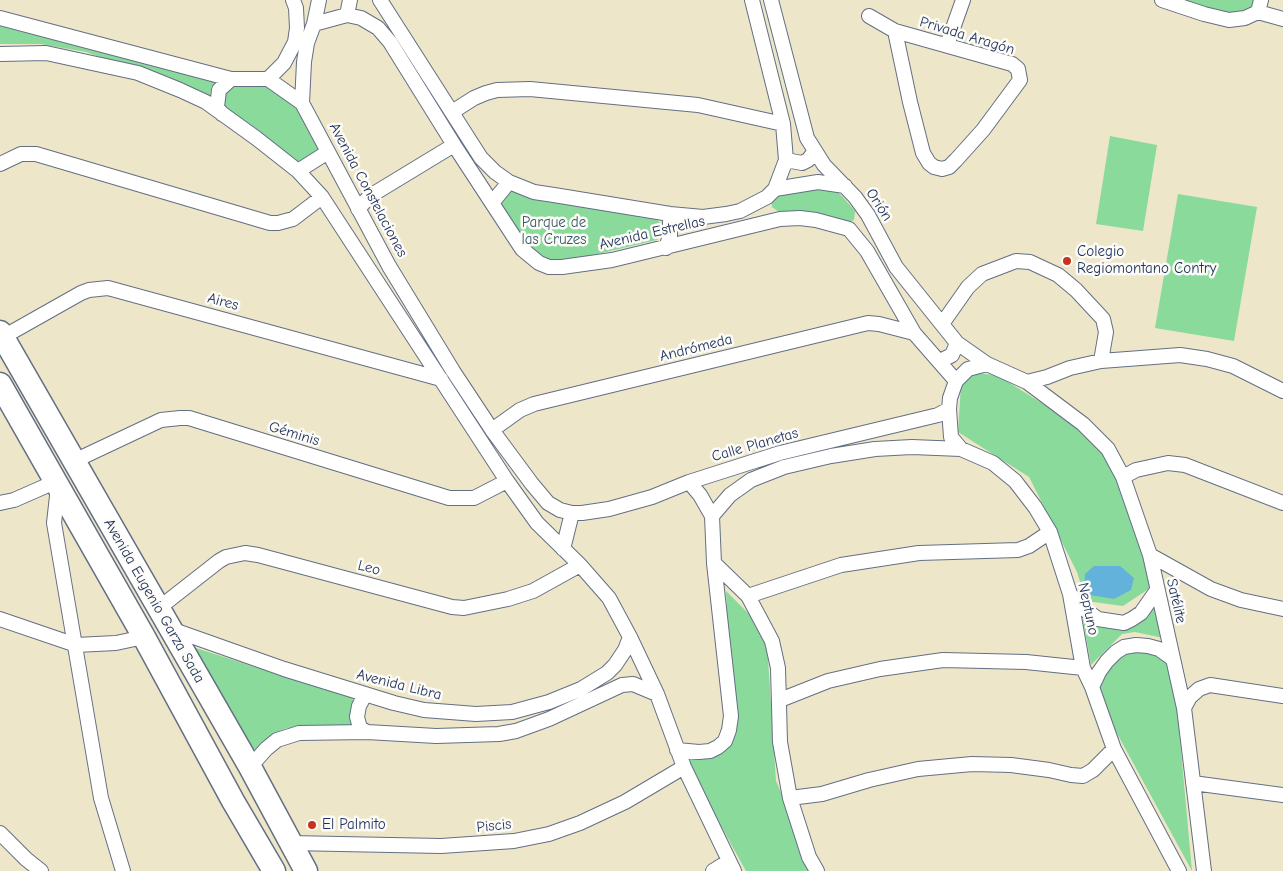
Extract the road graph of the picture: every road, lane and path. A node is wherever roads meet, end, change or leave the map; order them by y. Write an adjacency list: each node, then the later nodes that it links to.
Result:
1 (293, 0): 19 (street)
2 (319, 0): 14 (street)
3 (350, 0): 10 (street)
4 (380, 0): 21 (street, Avenida Estrellas)
5 (752, 0): 23 (street)
6 (771, 0): 26 (street, Orión)
7 (963, 0): 16 (street)
8 (1162, 0): 9 (street)
9 (1260, 6): 13 (street)
10 (347, 15): 14 (street); 24 (street, Avenida Estrellas)
11 (869, 16): 15 (street, Privada Aragón)
12 (0, 18): 18 (street)
13 (1283, 20)
14 (314, 24): 20 (street)
15 (895, 31): 16 (street, Privada Aragón); 16 (street, Privada Aragón)
16 (947, 45)
17 (0, 54): 22 (street)
18 (231, 79): 19 (street); 22 (street)
19 (268, 79): 20 (street, Avenida Constelaciones)
20 (302, 103): 25 (street, Avenida Constelaciones)
21 (452, 112): 23 (street); 30 (street, Avenida Estrellas)
22 (222, 114): 29 (street)
23 (783, 124): 27 (street)
24 (454, 145): 34 (street, Avenida Estrellas); 35 (street)
25 (328, 152): 29 (street); 35 (street, Avenida Constelaciones)
26 (815, 152): 27 (street); 31 (street, Orión)
27 (786, 160): 32 (street)
28 (0, 164): 33 (street)
29 (298, 171): 33 (street)
30 (509, 182): 34 (street); 36 (street, Avenida Estrellas)
31 (846, 186): 32 (street, Avenida Estrellas); 37 (street, Orión)
32 (771, 193): 36 (street, Avenida Estrellas); 38 (street)
33 (322, 197): 48 (street)
34 (492, 203): 40 (street, Avenida Estrellas)
35 (358, 209): 54 (street, Avenida Constelaciones)
36 (670, 214): 40 (street)
37 (868, 215): 39 (street); 41 (street, Orión)
38 (780, 219): 39 (street, Avenida Estrellas); 40 (street, Avenida Estrellas)
39 (850, 229): 42 (street)
40 (666, 248)
41 (942, 324): 44 (street, Orión); 46 (street)
42 (914, 333): 45 (street); 54 (street, Andrómeda)
43 (2, 335): 48 (street, Aires); 56 (highway, Avenida Eugenio Garza Sada)
44 (957, 342): 45 (street); 47 (street, Orión)
45 (940, 361): 49 (street)
46 (1101, 361): 50 (street); 52 (street)
47 (987, 364): 49 (street); 50 (street, Orión)
48 (442, 379): 58 (street)
49 (956, 381): 53 (street)
50 (1027, 382): 57 (street, Satélite)
51 (0, 384): 60 (highway, Avenida Eugenio Garza Sada)
52 (1283, 391)
53 (949, 409): 55 (street); 59 (street, Calle Planetas)
54 (492, 430): 63 (street, Avenida Constelaciones)
55 (961, 449): 64 (street, Calle Planetas); 65 (street, Neptuno)
56 (74, 461): 58 (street, Géminis); 73 (highway, Avenida Eugenio Garza Sada)
57 (1124, 477): 62 (street); 67 (street, Satélite)
58 (507, 481): 66 (street)
59 (689, 482): 63 (street, Calle Planetas); 64 (street)
60 (57, 484): 61 (street); 77 (highway, Avenida Eugenio Garza Sada); 79 (street)
61 (0, 503)
62 (1283, 503)
63 (572, 513): 66 (street)
64 (712, 516): 68 (street)
65 (1050, 532): 71 (street, Neptuno); 72 (street)
66 (563, 550): 69 (street)
67 (1150, 555): 70 (street, Satélite); 74 (street)
68 (714, 563): 72 (street); 90 (street)
69 (580, 566): 73 (street, Leo); 78 (street)
70 (1157, 590): 71 (street); 80 (street, Satélite)
71 (1070, 594): 81 (street, Neptuno)
72 (748, 596): 86 (street)
73 (159, 608): 76 (highway, Avenida Eugenio Garza Sada)
74 (1283, 609)
75 (0, 619): 79 (street)
76 (171, 629): 84 (street, Avenida Libra); 91 (highway, Avenida Eugenio Garza Sada)
77 (144, 637): 79 (street); 101 (highway, Avenida Eugenio Garza Sada)
78 (630, 637): 83 (street); 84 (street, Avenida Libra)
79 (76, 645): 100 (street)
80 (1173, 659): 82 (street); 87 (street, Satélite)
81 (1083, 668): 82 (street, Neptuno); 86 (street)
82 (1092, 687): 89 (street, Neptuno)
83 (657, 694): 88 (street); 90 (street)
84 (365, 695): 88 (street)
85 (1283, 696): 87 (street)
86 (780, 700): 95 (street)
87 (1184, 708): 93 (street, Satélite)
88 (367, 732): 91 (street)
89 (1114, 749): 95 (street); 105 (street, Neptuno)
90 (677, 750): 92 (street)
91 (250, 767): 97 (highway, Avenida Eugenio Garza Sada)
92 (684, 767): 97 (street, Piscis); 98 (street)
93 (1193, 783): 94 (street); 106 (street, Satélite)
94 (1283, 795)
95 (790, 798): 104 (street)
96 (0, 833): 99 (street)
97 (290, 843): 102 (highway, Avenida Eugenio Garza Sada)
98 (731, 866): 103 (street)
99 (41, 871)
100 (123, 871)
101 (274, 871)
102 (306, 871)
103 (713, 871)
104 (816, 871)
105 (1179, 871)
106 (1204, 871)

